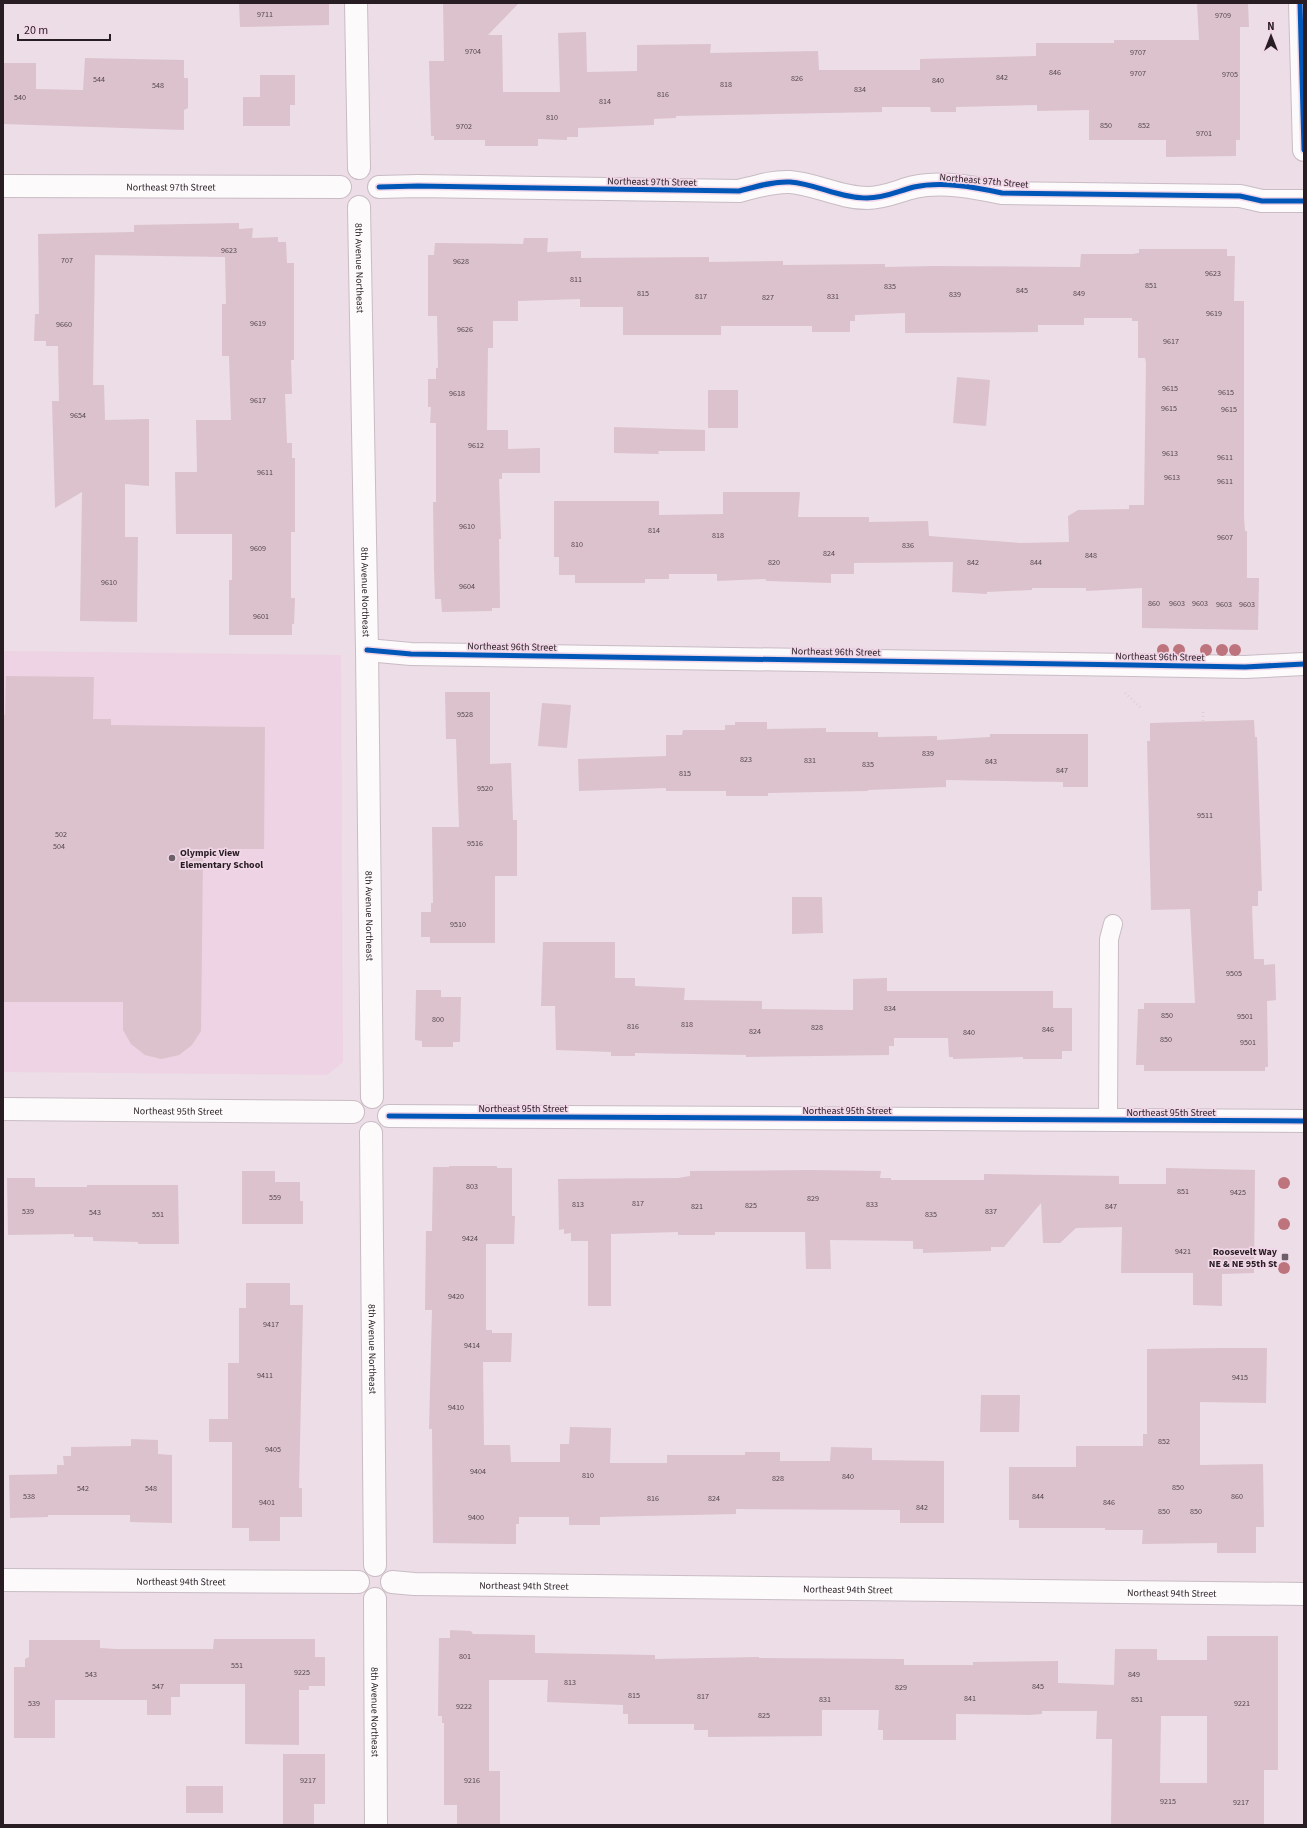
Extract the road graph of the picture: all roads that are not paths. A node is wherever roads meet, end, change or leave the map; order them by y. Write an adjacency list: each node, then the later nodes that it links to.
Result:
1 (356, 3): 4 (street)
2 (1300, 3): 3 (street)
3 (1304, 150)
4 (359, 168): 6 (street); 7 (street)
5 (3, 186): 6 (street, Northeast 97th Street)
6 (340, 187): 9 (street)
7 (379, 187): 8 (street, Northeast 97th Street); 9 (street)
8 (1304, 202)
9 (359, 207): 10 (street, 8th Avenue Northeast)
10 (367, 650): 11 (street, Northeast 96th Street); 13 (street, 8th Avenue Northeast)
11 (1304, 664)
12 (1113, 924): 17 (lane)
13 (372, 1097): 15 (street); 16 (street)
14 (3, 1109): 15 (street, Northeast 95th Street)
15 (353, 1112): 19 (street)
16 (389, 1116): 17 (street, Northeast 95th Street); 19 (street)
17 (1108, 1120): 18 (street, Northeast 95th Street)
18 (1304, 1121)
19 (371, 1133): 20 (street, 8th Avenue Northeast)
20 (375, 1565): 22 (street); 23 (street)
21 (3, 1580): 22 (street, Northeast 94th Street)
22 (358, 1582): 25 (street)
23 (392, 1582): 24 (street, Northeast 94th Street); 25 (street)
24 (1304, 1594)
25 (375, 1599): 26 (street, 8th Avenue Northeast)
26 (376, 1825)

